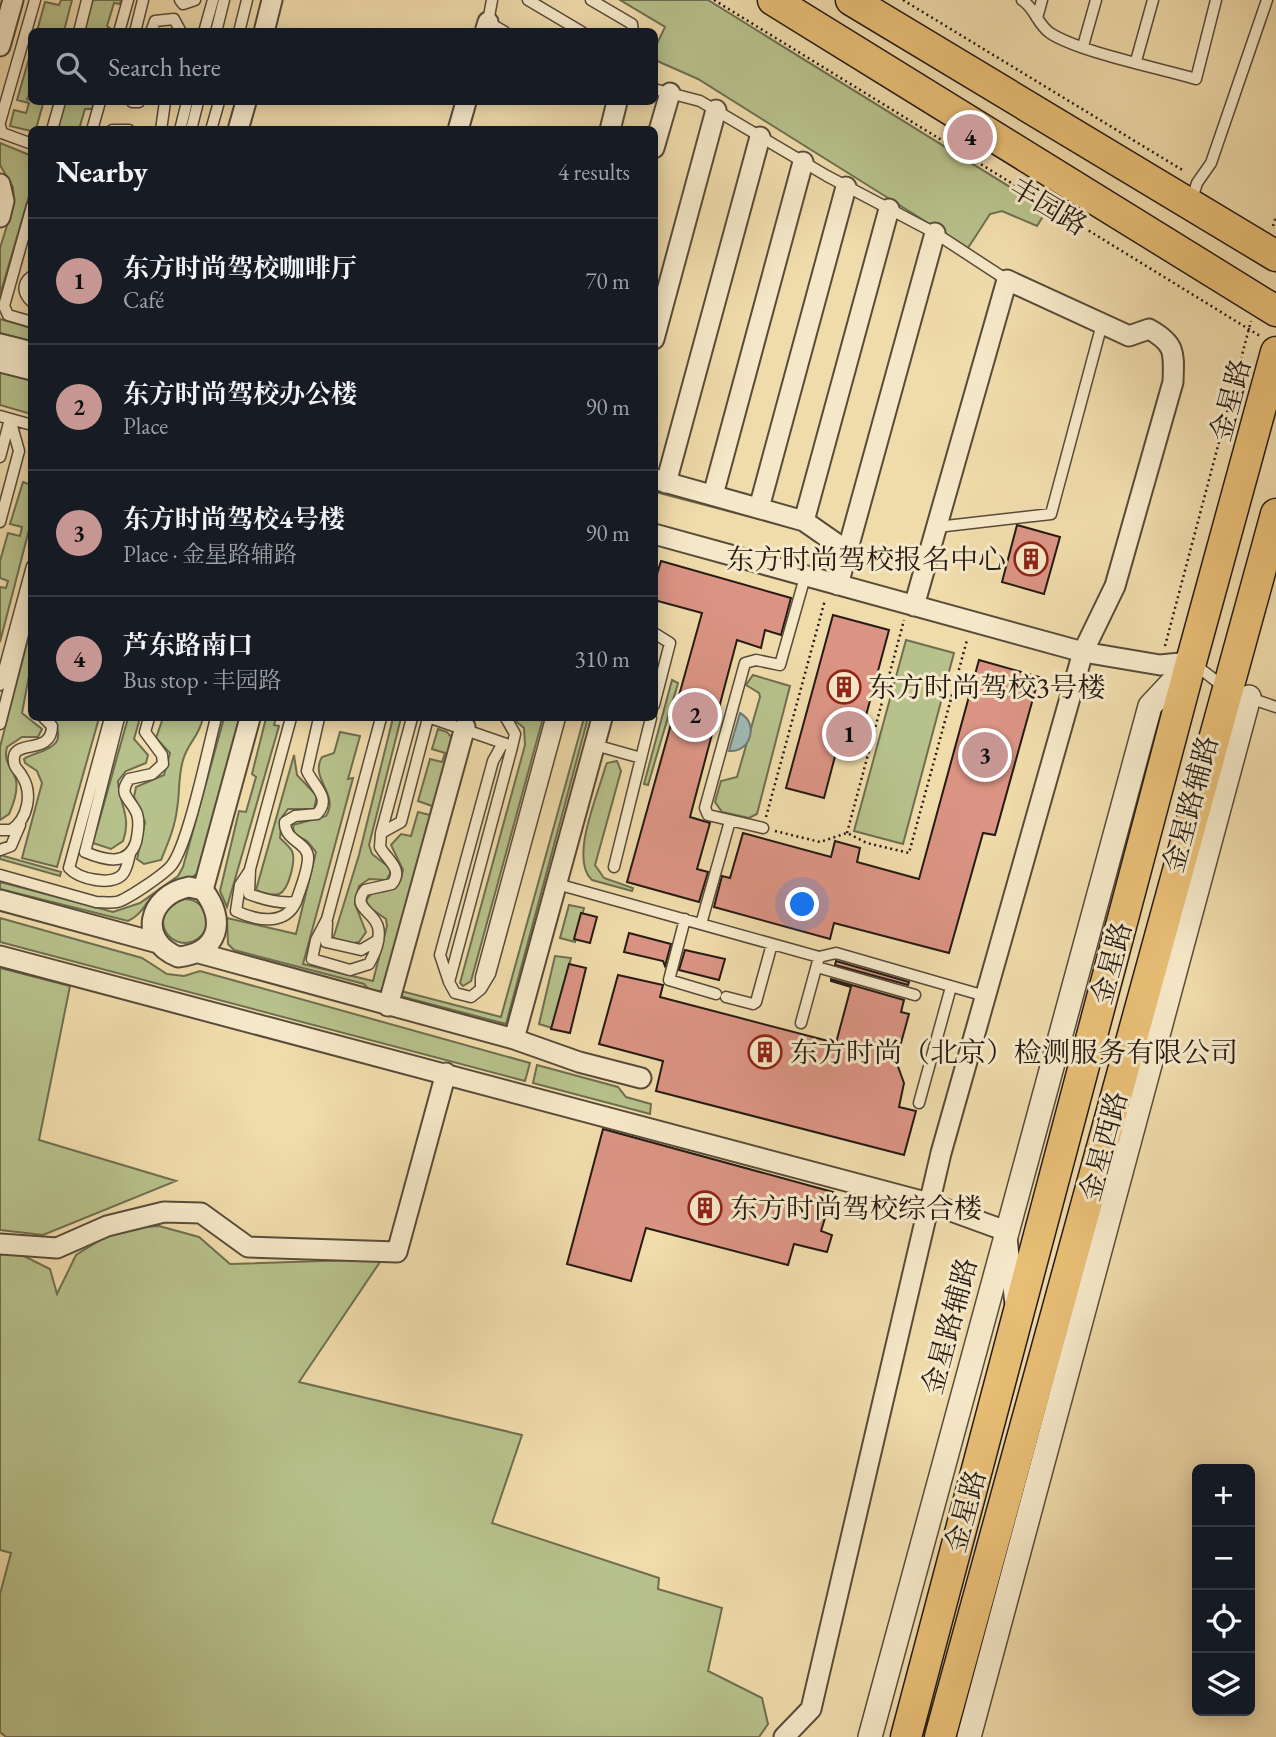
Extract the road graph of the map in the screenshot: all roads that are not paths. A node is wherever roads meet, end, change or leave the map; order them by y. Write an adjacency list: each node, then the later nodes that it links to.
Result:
1 (3, 0): 24 (street)
2 (13, 0): 38 (street)
3 (35, 0): 52 (lane)
4 (87, 0): 26 (lane)
5 (128, 0): 27 (lane)
6 (143, 0): 28 (lane)
7 (180, 0): 8 (lane)
8 (195, 0)
9 (213, 0): 31 (lane)
10 (224, 0): 32 (lane)
11 (247, 0): 33 (lane)
12 (272, 0): 34 (street)
13 (492, 0): 35 (lane)
14 (528, 0): 36 (lane)
15 (591, 0): 37 (lane)
16 (773, 0): 74 (main road, 丰园路)
17 (851, 0): 68 (main road)
18 (1022, 0): 25 (lane)
19 (1042, 0): 25 (lane)
20 (1096, 0): 39 (lane)
21 (1153, 0): 40 (lane)
22 (1216, 0): 40 (lane)
23 (1267, 0): 68 (lane)
24 (0, 12)
25 (1037, 18): 39 (lane)
26 (80, 28)
27 (120, 28)
28 (136, 28)
29 (152, 28): 30 (lane)
30 (179, 28)
31 (205, 28)
32 (217, 28)
33 (240, 28)
34 (265, 28)
35 (492, 28)
36 (575, 28)
37 (632, 28)
38 (0, 46)
39 (1083, 46): 40 (lane)
40 (1136, 61)
41 (662, 91): 51 (lane); 62 (street)
42 (59, 105): 53 (lane)
43 (99, 105): 54 (lane)
44 (165, 105): 55 (lane)
45 (186, 105): 56 (lane)
46 (197, 105): 57 (lane)
47 (218, 105): 58 (lane)
48 (245, 105): 59 (street)
49 (465, 105): 60 (street)
50 (616, 105): 61 (street)
51 (716, 110): 63 (lane); 80 (street)
52 (0, 124): 64 (lane)
53 (53, 126)
54 (93, 126)
55 (162, 126)
56 (181, 126)
57 (192, 126)
58 (212, 126)
59 (239, 126)
60 (459, 126)
61 (611, 126)
62 (657, 126)
63 (760, 137): 65 (lane); 90 (street)
64 (28, 143)
65 (803, 162): 67 (lane); 91 (street)
66 (0, 184): 70 (street)
67 (846, 187): 69 (lane); 92 (street)
68 (1196, 199): 73 (main road); 74 (main road)
69 (889, 209): 72 (lane); 94 (street)
70 (0, 217)
71 (28, 233): 79 (lane)
72 (935, 233): 75 (lane); 98 (street)
73 (1273, 240)
74 (1164, 241): 78 (main road, 丰园路)
75 (1007, 281): 81 (street); 96 (street)
76 (28, 282): 77 (lane)
77 (28, 299)
78 (1266, 305)
79 (28, 321)
80 (658, 324)
81 (1102, 324): 96 (lane); 105 (street)
82 (0, 344): 84 (street)
83 (1271, 347): 106 (main road, 金星路)
84 (28, 351)
85 (0, 362): 86 (street)
86 (28, 369)
87 (5, 418): 88 (lane); 89 (lane); 95 (lane)
88 (28, 424)
89 (0, 457)
90 (660, 481): 91 (street)
91 (713, 495): 92 (street)
92 (759, 508): 94 (street)
93 (1276, 514): 109 (main road, 金星西路)
94 (804, 521): 98 (street)
95 (0, 522)
96 (937, 527): 102 (street)
97 (658, 535): 99 (street)
98 (847, 551): 101 (street)
99 (805, 576): 101 (street); 135 (lane)
100 (28, 581): 107 (lane)
101 (834, 584): 102 (street)
102 (911, 605): 105 (street)
103 (28, 615): 129 (lane)
104 (658, 635): 108 (lane)
105 (1083, 652): 106 (street); 162 (street)
106 (1191, 662): 109 (lane); 170 (street, 金星路辅路); 172 (main road, 金星路)
107 (0, 685)
108 (658, 689)
109 (1239, 694): 110 (lane); 176 (main road, 金星西路); 177 (street, 金星路辅路)
110 (1276, 706)
111 (47, 721): 136 (lane)
112 (109, 721): 141 (lane)
113 (118, 721): 141 (lane)
114 (148, 721): 131 (lane)
115 (152, 721): 131 (lane)
116 (215, 721): 144 (lane)
117 (249, 721): 146 (street)
118 (289, 721): 143 (lane)
119 (318, 721): 148 (lane)
120 (380, 721): 149 (lane)
121 (411, 721): 139 (lane)
122 (429, 721): 139 (lane)
123 (442, 721): 130 (lane)
124 (508, 721): 132 (lane)
125 (550, 721): 160 (lane)
126 (559, 721): 160 (lane)
127 (601, 721): 133 (street)
128 (650, 721): 134 (lane)
129 (0, 724)
130 (465, 727): 132 (lane); 163 (street)
131 (145, 732): 141 (lane)
132 (508, 745): 158 (lane); 158 (lane)
133 (594, 745): 134 (lane); 145 (street)
134 (641, 758): 142 (lane)
135 (730, 821): 137 (lane); 151 (lane)
136 (20, 825): 138 (lane); 140 (lane)
137 (763, 828)
138 (0, 830)
139 (381, 833): 152 (lane)
140 (0, 850)
141 (130, 855)
142 (614, 867)
143 (250, 869): 148 (lane); 148 (lane)
144 (0, 875)
145 (557, 884): 150 (lane); 165 (street)
146 (203, 890): 153 (street); 155 (street)
147 (0, 900): 153 (street)
148 (296, 902)
149 (327, 919): 152 (lane); 152 (lane)
150 (685, 919): 151 (lane); 154 (lane)
151 (701, 924): 154 (lane)
152 (378, 940)
153 (158, 943): 155 (street)
154 (772, 944): 157 (lane)
155 (199, 953): 163 (street)
156 (0, 956): 166 (street)
157 (818, 962): 159 (lane); 161 (lane); 164 (lane)
158 (449, 982): 160 (lane)
159 (951, 986): 162 (lane); 168 (lane)
160 (481, 989)
161 (915, 995)
162 (985, 996): 169 (street)
163 (388, 1006): 165 (street)
164 (801, 1023)
165 (514, 1039): 167 (street)
166 (446, 1073): 169 (street); 171 (street)
167 (641, 1078)
168 (919, 1103)
169 (929, 1203): 170 (street); 173 (street)
170 (1006, 1231): 172 (street); 174 (street, 金星路辅路)
171 (0, 1244)
172 (1017, 1317): 175 (main road, 金星路)
173 (784, 1737)
174 (870, 1737)
175 (906, 1737)
176 (940, 1737)
177 (969, 1737)

